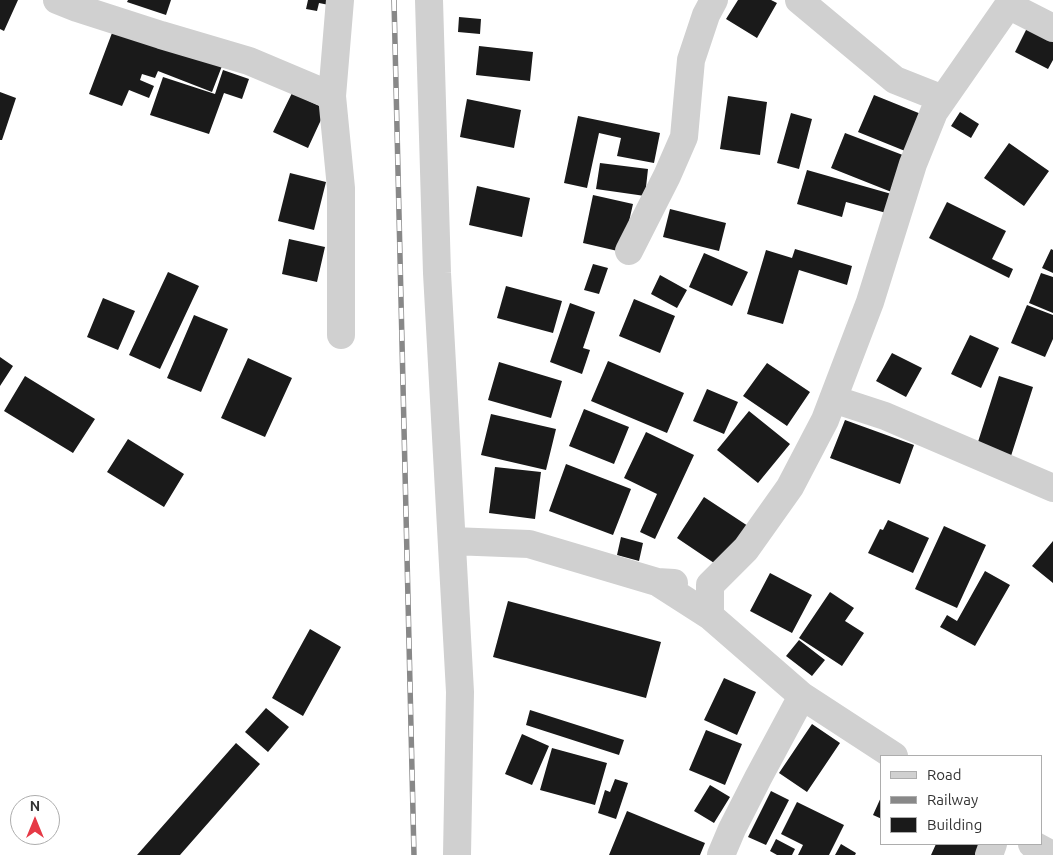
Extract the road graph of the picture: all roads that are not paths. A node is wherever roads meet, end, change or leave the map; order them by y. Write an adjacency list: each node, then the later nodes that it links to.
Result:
1 (57, 0): 8 (street)
2 (340, 0): 8 (street)
3 (429, 0): 14 (street)
4 (714, 0): 10 (street)
5 (799, 0): 9 (street)
6 (1010, 3): 7 (street); 9 (street)
7 (1053, 28)
8 (332, 96): 11 (street)
9 (943, 99): 12 (street)
10 (629, 251)
11 (341, 335)
12 (832, 399): 13 (street); 16 (street)
13 (1053, 488)
14 (452, 541): 15 (street); 21 (street)
15 (657, 582): 16 (street); 17 (street)
16 (710, 585): 17 (street)
17 (710, 616): 18 (street)
18 (802, 696): 19 (street); 22 (street)
19 (892, 755)
20 (1034, 845): 23 (street)
21 (457, 855)
22 (721, 855)
23 (1052, 855)

